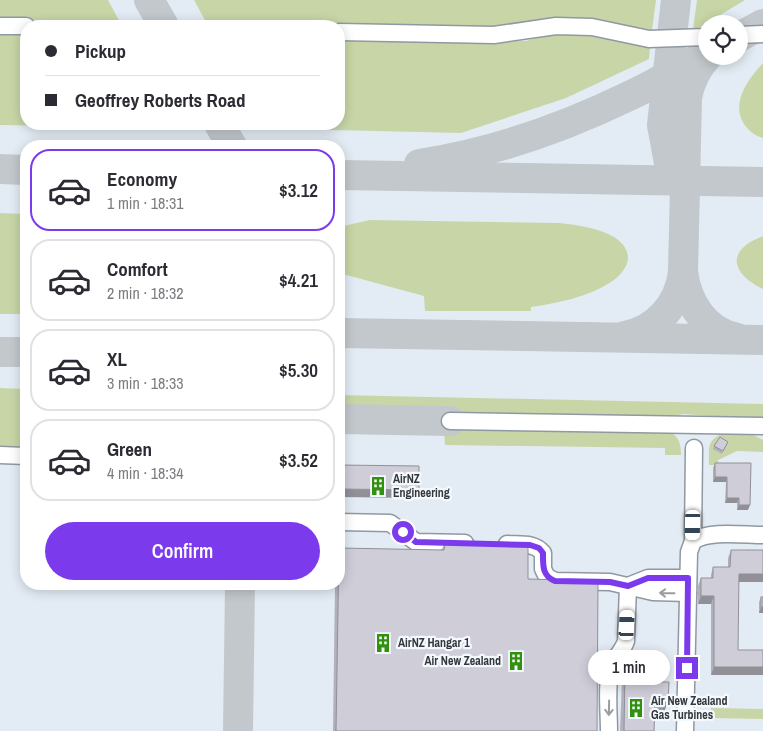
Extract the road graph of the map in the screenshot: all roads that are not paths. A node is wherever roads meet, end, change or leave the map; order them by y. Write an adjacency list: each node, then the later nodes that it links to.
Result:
1 (0, 26): 2 (street)
2 (20, 26)
3 (345, 32): 6 (street)
4 (763, 34): 5 (street)
5 (748, 35)
6 (698, 37)
7 (450, 421): 8 (street)
8 (763, 426)
9 (694, 448): 14 (street)
10 (0, 455): 11 (street)
11 (20, 456)
12 (345, 522): 15 (street)
13 (763, 535): 14 (street)
14 (693, 541): 16 (street)
15 (628, 586): 16 (street); 17 (street, one-way to 17)
16 (688, 586): 18 (street)
17 (609, 731)
18 (686, 731)

